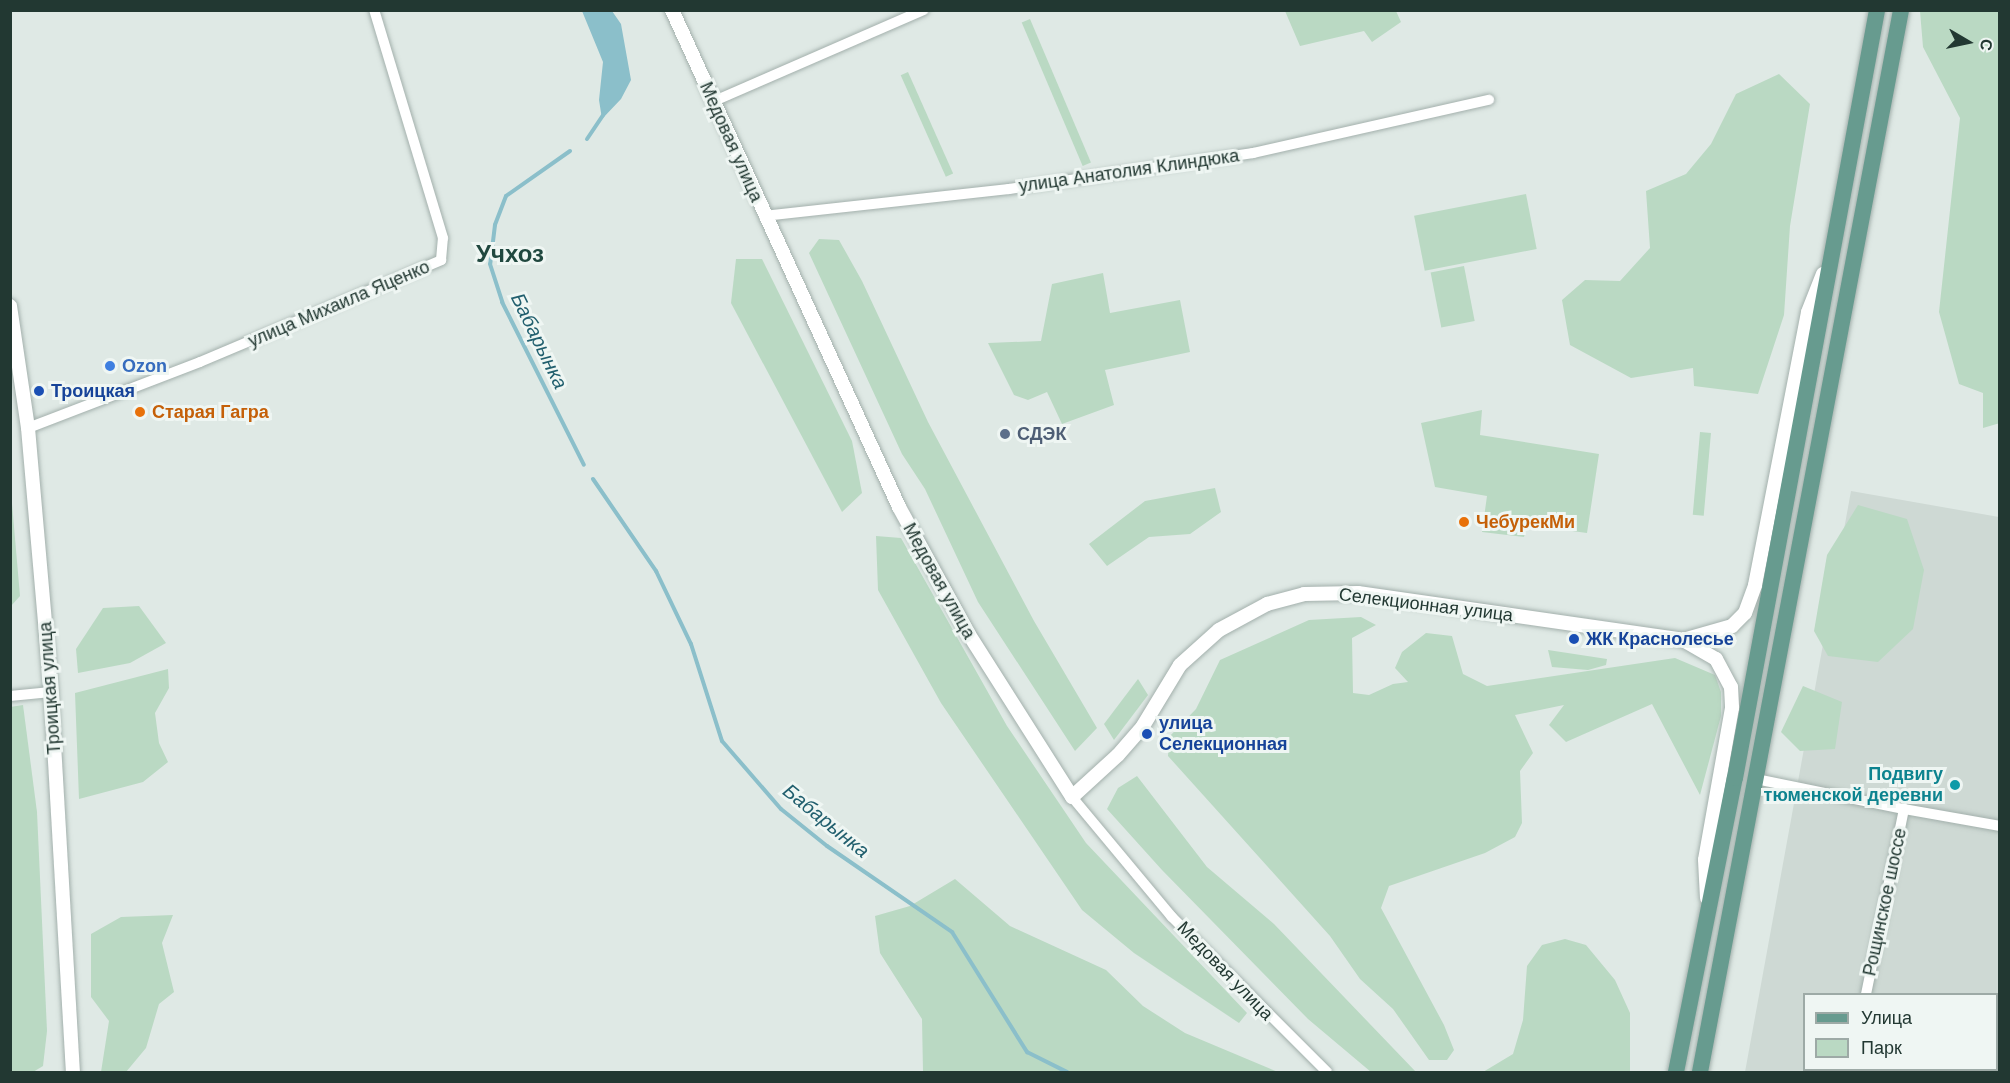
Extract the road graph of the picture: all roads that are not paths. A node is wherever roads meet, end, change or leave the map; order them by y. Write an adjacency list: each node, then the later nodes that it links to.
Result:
1 (374, 10): 11 (street, улица Михаила Яценко)
2 (672, 10): 7 (street, Медовая улица)
3 (924, 10): 7 (street)
4 (1877, 10): 9 (main road)
5 (1901, 10): 15 (main road)
6 (1489, 100): 8 (street, улица Анатолия Клиндюка)
7 (712, 102): 8 (street, Медовая улица)
8 (764, 216): 16 (street, Медовая улица)
9 (1832, 252): 12 (street); 19 (main road)
10 (10, 306): 11 (street, Троицкая улица)
11 (28, 428): 13 (street, Троицкая улица)
12 (1683, 640): 16 (street, Селекционная улица); 19 (street)
13 (51, 692): 14 (street); 22 (street, Троицкая улица)
14 (10, 696)
15 (1756, 780): 17 (street, Рощинское шоссе); 20 (main road)
16 (1072, 797): 23 (street, Медовая улица)
17 (1904, 809): 18 (street, Рощинское шоссе); 21 (street, Рощинское шоссе)
18 (2000, 826)
19 (1708, 913): 24 (main road); 25 (main road)
20 (1726, 944): 26 (main road); 27 (main road)
21 (1866, 993)
22 (73, 1072)
23 (1327, 1072)
24 (1667, 1072)
25 (1676, 1072)
26 (1700, 1072)
27 (1710, 1072)

